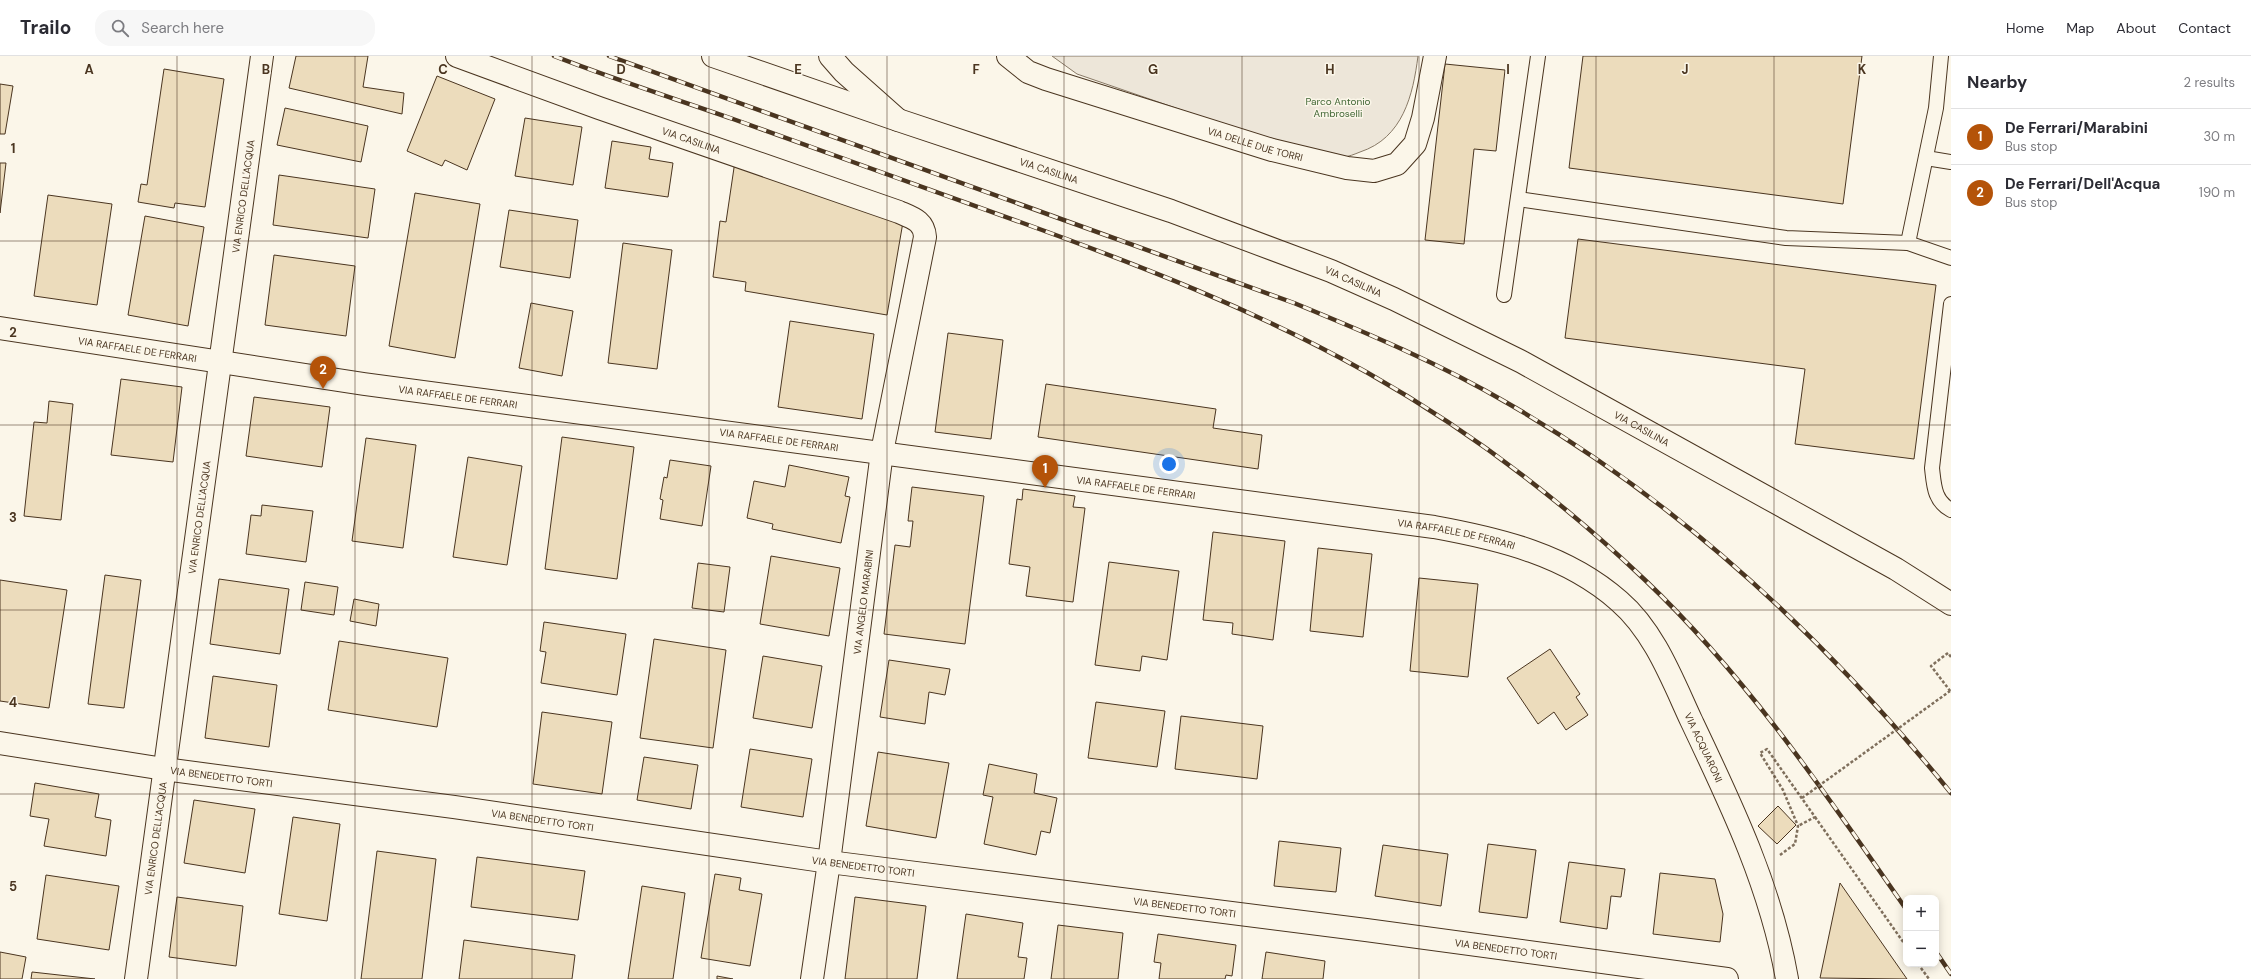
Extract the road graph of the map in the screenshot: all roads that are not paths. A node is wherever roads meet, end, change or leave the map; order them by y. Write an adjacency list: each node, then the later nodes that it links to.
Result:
1 (262, 56): 20 (street, VIA ENRICO DELL'ACQUA)
2 (457, 56): 14 (street, VIA CASILINA)
3 (713, 56): 9 (street, VIA CASILINA)
4 (830, 56): 10 (street)
5 (1008, 56): 6 (street, VIA DELLE DUE TORRI)
6 (1435, 56)
7 (1538, 56): 13 (lane)
8 (1942, 56): 11 (lane)
9 (736, 59): 10 (street, VIA CASILINA)
10 (898, 120): 24 (street, VIA CASILINA)
11 (1926, 158): 12 (lane); 15 (lane)
12 (1951, 162)
13 (1518, 199): 15 (lane); 17 (lane)
14 (923, 226): 21 (street, VIA ANGELO MARABINI)
15 (1908, 243): 16 (lane)
16 (1951, 258)
17 (1504, 295)
18 (1951, 304): 22 (lane)
19 (0, 328): 20 (street, VIA RAFFAELE DE FERRARI)
20 (219, 361): 21 (street, VIA RAFFAELE DE FERRARI); 26 (street, VIA ENRICO DELL'ACQUA)
21 (882, 452): 23 (street, VIA RAFFAELE DE FERRARI); 27 (street, VIA ANGELO MARABINI)
22 (1951, 510)
23 (1555, 560): 31 (street, VIA ACQUARONI)
24 (1951, 604)
25 (0, 743): 26 (street, VIA BENEDETTO TORTI)
26 (164, 769): 27 (street, VIA BENEDETTO TORTI); 28 (street, VIA ENRICO DELL'ACQUA)
27 (829, 862): 29 (street, VIA ANGELO MARABINI); 30 (street, VIA BENEDETTO TORTI)
28 (136, 979)
29 (812, 979)
30 (1727, 979)
31 (1787, 979)

